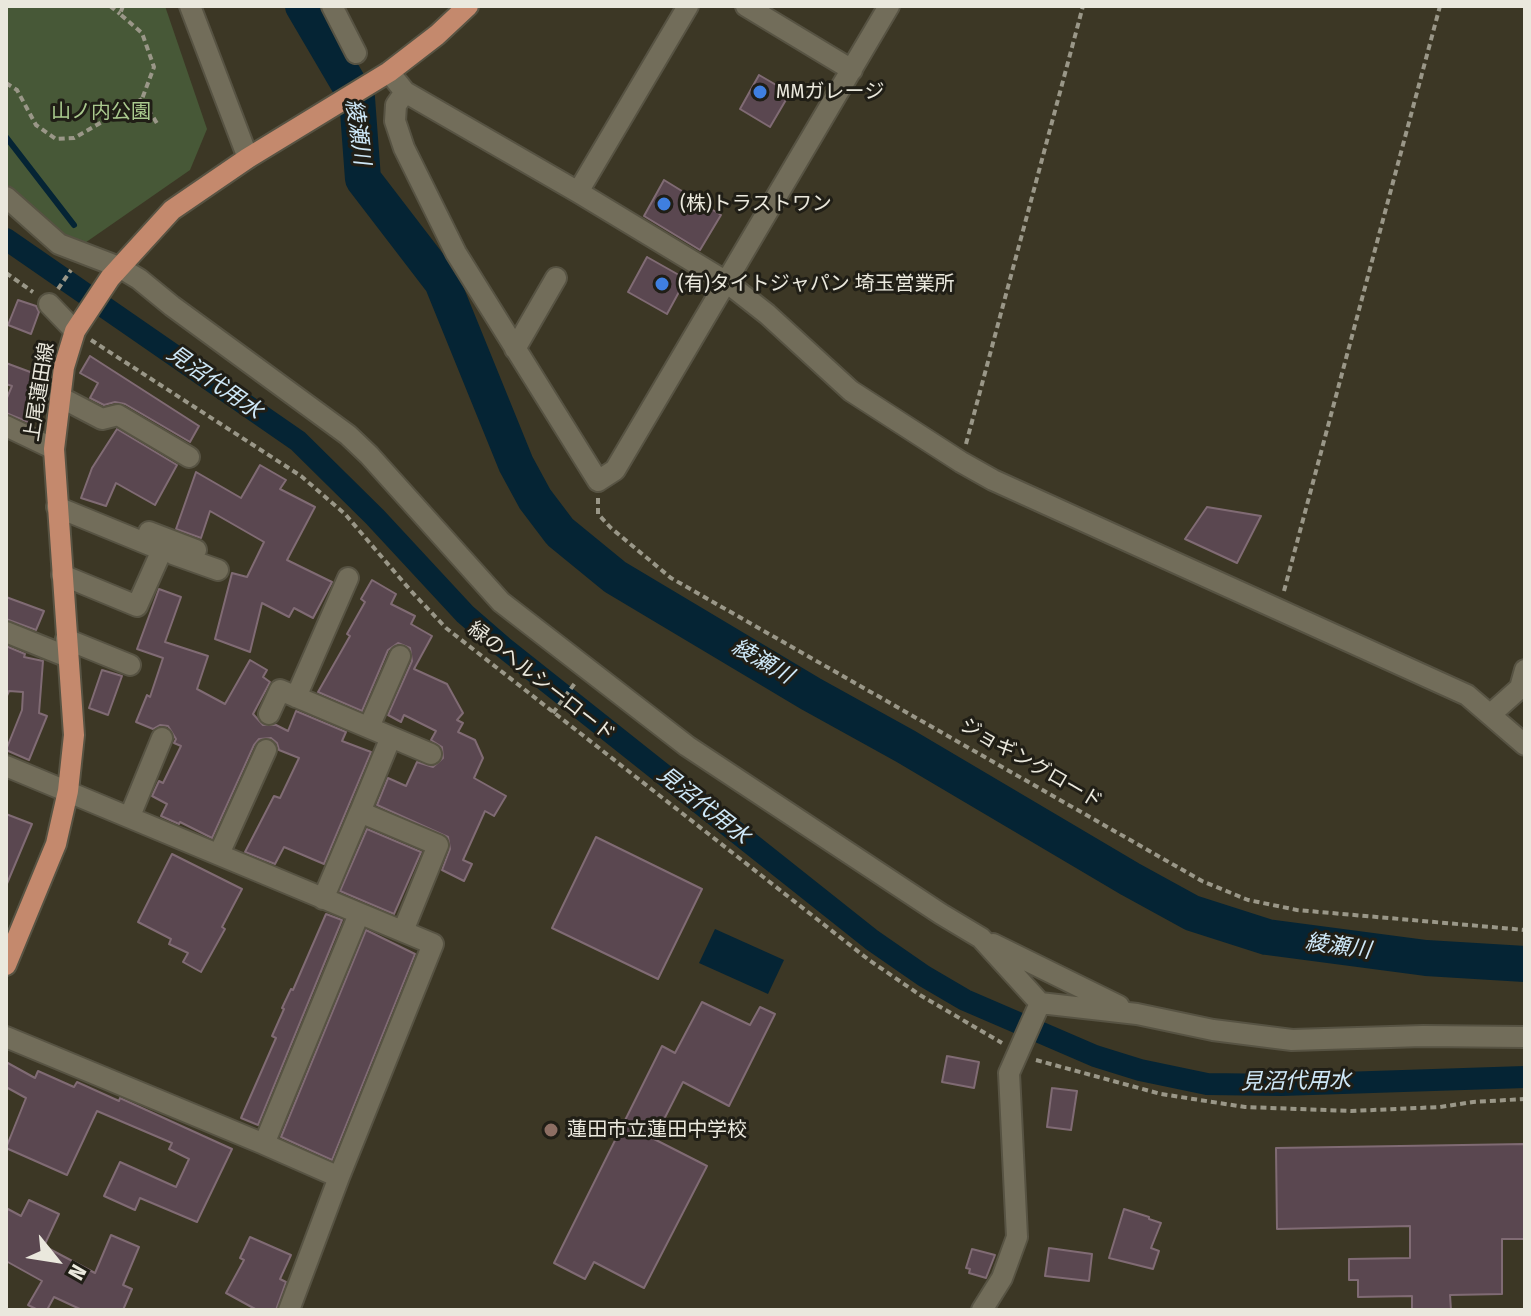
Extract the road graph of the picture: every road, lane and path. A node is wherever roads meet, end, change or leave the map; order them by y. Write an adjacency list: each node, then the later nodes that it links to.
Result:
1 (110, 6): 11 (path)
2 (123, 6): 11 (path)
3 (190, 6): 19 (street)
4 (332, 6): 12 (street)
5 (468, 6): 14 (main road, 上尾蓮田線)
6 (688, 6): 20 (street)
7 (746, 6): 13 (street)
8 (889, 6): 13 (street)
9 (1083, 6): 34 (path)
10 (1440, 6): 42 (path)
11 (120, 14): 17 (path)
12 (356, 53)
13 (852, 70): 26 (street)
14 (389, 72): 16 (street); 19 (main road, 上尾蓮田線)
15 (6, 83): 17 (path)
16 (405, 92): 20 (street); 29 (street)
17 (142, 99): 18 (path)
18 (158, 125)
19 (248, 158): 24 (main road, 上尾蓮田線)
20 (578, 192): 26 (street)
21 (6, 197): 22 (street)
22 (78, 261): 24 (street); 27 (path)
23 (6, 273): 27 (path)
24 (115, 273): 28 (main road, 上尾蓮田線); 68 (street)
25 (556, 278): 29 (street)
26 (725, 281): 34 (street); 35 (street)
27 (52, 299): 28 (street)
28 (77, 327): 30 (main road, 上尾蓮田線); 50 (path, 緑のヘルシーロード)
29 (515, 349): 35 (street)
30 (60, 397): 32 (main road, 上尾蓮田線); 33 (street)
31 (6, 426): 32 (street)
32 (54, 449): 36 (main road, 上尾蓮田線)
33 (189, 457)
34 (961, 462): 42 (street)
35 (598, 481): 66 (path, ジョギングロード)
36 (57, 501): 37 (street); 38 (street); 40 (main road, 上尾蓮田線)
37 (162, 550): 39 (street); 40 (street)
38 (196, 550)
39 (218, 570)
40 (62, 575): 44 (main road, 上尾蓮田線)
41 (348, 578): 49 (street)
42 (1278, 610): 52 (street)
43 (6, 632): 44 (street)
44 (67, 648): 46 (street); 60 (main road, 上尾蓮田線)
45 (400, 656): 53 (street)
46 (130, 665)
47 (1525, 670): 52 (street)
48 (574, 684): 50 (path)
49 (296, 697): 51 (street); 53 (street)
50 (554, 712): 74 (path, 緑のヘルシーロード)
51 (269, 714)
52 (1491, 714): 56 (street)
53 (369, 727): 54 (street)
54 (391, 737): 58 (street); 61 (street)
55 (162, 738): 62 (street)
56 (1525, 745)
57 (266, 750): 63 (street)
58 (431, 754)
59 (6, 766): 60 (street)
60 (68, 791): 62 (street); 69 (main road, 上尾蓮田線)
61 (360, 812): 64 (street); 67 (street)
62 (130, 816): 63 (street)
63 (219, 854): 64 (street)
64 (323, 899): 65 (street)
65 (359, 914): 67 (street); 76 (street)
66 (1525, 930)
67 (403, 931): 77 (street)
68 (981, 938): 70 (street); 71 (street)
69 (6, 965)
70 (1037, 1010): 71 (street); 74 (street)
71 (1137, 1014): 73 (street)
72 (6, 1037): 76 (street)
73 (1525, 1037)
74 (1019, 1048): 75 (path, 緑のヘルシーロード); 79 (street)
75 (1525, 1099)
76 (264, 1144): 77 (street)
77 (339, 1177): 78 (street)
78 (289, 1310)
79 (982, 1310)

